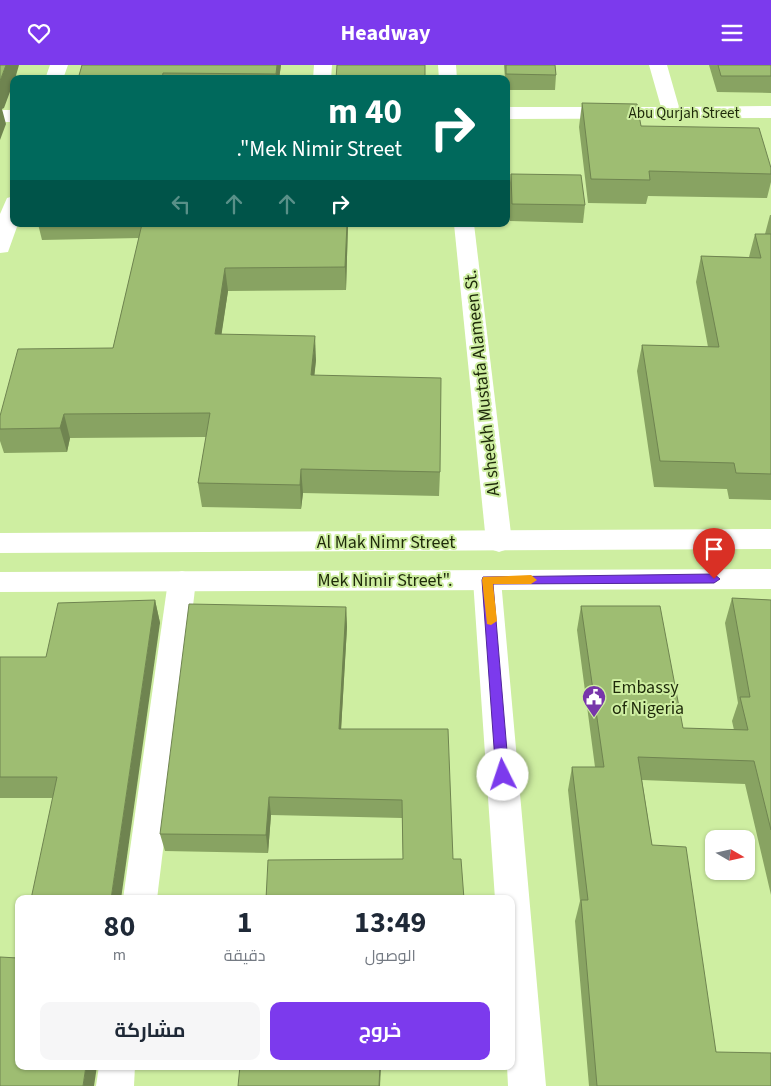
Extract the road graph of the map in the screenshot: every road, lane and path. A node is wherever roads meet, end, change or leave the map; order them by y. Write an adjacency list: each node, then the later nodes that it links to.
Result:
1 (658, 65): 3 (main road)
2 (510, 113): 3 (main road, Abu Qurjah Street)
3 (672, 113): 4 (main road, Abu Qurjah Street)
4 (771, 113)
5 (10, 215): 7 (main road)
6 (464, 227): 9 (main road, Al sheekh Mustafa Alameen St.)
7 (0, 247)
8 (771, 539): 9 (main road, Al Mak Nimr Street)
9 (499, 542): 10 (main road, Al Mak Nimr Street)
10 (0, 543)
11 (771, 579): 12 (main road, Mek Nimir Street".)
12 (487, 580): 13 (main road, Mek Nimir Street".); 16 (main road)
13 (182, 581): 14 (main road, Mek Nimir Street".); 15 (main road)
14 (0, 582)
15 (141, 895)
16 (513, 895)
17 (515, 926): 20 (main road)
18 (116, 1070): 19 (main road)
19 (114, 1086)
20 (528, 1086)

